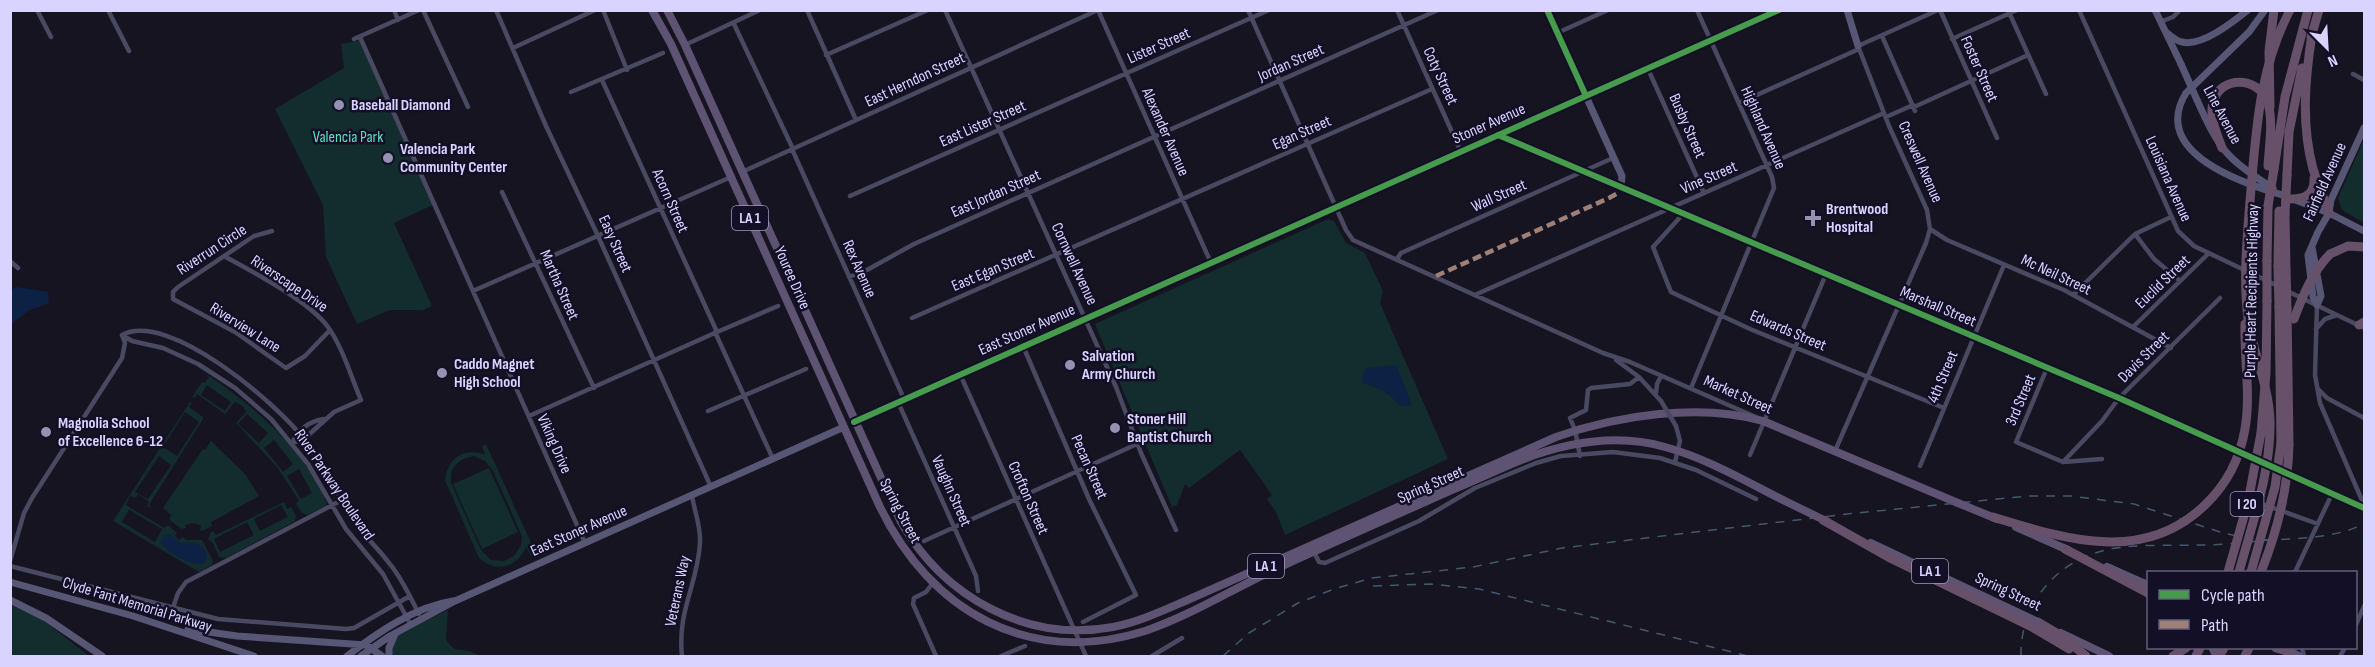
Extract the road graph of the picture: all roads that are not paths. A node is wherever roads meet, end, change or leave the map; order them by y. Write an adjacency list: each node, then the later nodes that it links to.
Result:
1 (37, 10): 46 (street)
2 (108, 10): 52 (street)
3 (393, 10): 38 (street)
4 (421, 10): 38 (street); 72 (street)
5 (496, 10): 51 (street, Easy Street)
6 (594, 10): 51 (street)
7 (603, 10): 58 (street)
8 (652, 10): 92 (main road, Youree Drive / LA 1)
9 (667, 10): 49 (main road, Youree Drive / LA 1)
10 (760, 10): 35 (street)
11 (807, 10): 54 (street)
12 (928, 10): 54 (street)
13 (945, 10): 56 (street, Cornwell Avenue)
14 (1098, 10): 56 (street, East Herndon Street); 59 (street, Alexander Avenue)
15 (1248, 10): 37 (street, Market Street)
16 (1269, 10): 37 (street, Lister Street)
17 (1397, 10): 41 (street, Coty Street)
18 (1438, 10): 41 (street, Jordan Street)
19 (1547, 10): 43 (street)
20 (1608, 10): 43 (street)
21 (1697, 10): 48 (street, Highland Avenue)
22 (1779, 10): 48 (street, Stoner Avenue)
23 (1847, 10): 50 (street, Creswell Avenue)
24 (1939, 10): 45 (street); 47 (street, Foster Street)
25 (2017, 10): 36 (street)
26 (2079, 10): 105 (street, Louisiana Avenue)
27 (2155, 10): 39 (street, Line Avenue)
28 (2180, 10): 39 (street)
29 (2248, 10): 42 (street)
30 (2265, 10): 98 (street)
31 (2274, 10): 75 (highway)
32 (2289, 10): 135 (highway, bridge)
33 (2308, 10): 90 (highway)
34 (2319, 10): 44 (highway)
35 (752, 12): 40 (street)
36 (2009, 12): 47 (street); 55 (street)
37 (1251, 18): 59 (street, Lister Street); 63 (street, Market Street)
38 (398, 20): 127 (street, Viking Drive)
39 (2160, 22): 42 (street, Line Avenue)
40 (734, 24): 49 (street); 84 (street, Rex Avenue)
41 (1404, 26): 63 (street, Jordan Street); 65 (street, Coty Street)
42 (2166, 32): 70 (street, Line Avenue, bridge)
43 (1557, 33): 68 (street)
44 (2312, 34): 88 (highway); 90 (highway)
45 (1882, 36): 50 (street); 73 (street)
46 (51, 37)
47 (1952, 39): 64 (street, Foster Street)
48 (1711, 41): 57 (street, Stoner Avenue); 71 (street, Highland Avenue)
49 (685, 45): 91 (main road, Youree Drive / LA 1)
50 (1859, 47): 71 (street); 74 (street, Creswell Avenue)
51 (513, 48): 110 (street, Easy Street)
52 (129, 51)
53 (663, 53): 58 (street)
54 (826, 55): 76 (street)
55 (2028, 55): 64 (street, Vine Street); 67 (street)
56 (971, 67): 76 (street, East Herndon Street); 78 (street, Cornwell Avenue)
57 (1648, 69): 68 (street, Stoner Avenue); 96 (street, Busby Street)
58 (627, 70): 61 (street)
59 (1126, 74): 78 (street, East Lister Street); 80 (street, Alexander Avenue)
60 (2353, 74): 62 (street)
61 (602, 80): 66 (street); 100 (street, Acorn Street)
62 (2364, 80)
63 (1279, 81): 80 (street, Jordan Street); 82 (street, Market Street)
64 (1971, 82): 73 (street, Vine Street); 81 (street, Foster Street)
65 (1432, 89): 82 (street, Egan Street); 85 (street, Coty Street)
66 (571, 92)
67 (2046, 94)
68 (1586, 96): 79 (street, Stoner Avenue); 86 (street)
69 (2216, 97): 70 (highway); 75 (highway); 83 (highway)
70 (2197, 100): 83 (street, Line Avenue)
71 (1738, 103): 87 (street, Highland Avenue)
72 (468, 107)
73 (1914, 108): 74 (street, Vine Street)
74 (1885, 115): 87 (street, Vine Street); 106 (street, Creswell Avenue)
75 (2269, 116): 90 (highway)
76 (856, 120): 84 (street, East Herndon Street)
77 (2364, 128): 104 (street, Fairfield Avenue)
78 (999, 130): 95 (street, Cornwell Avenue); 97 (street, East Lister Street)
79 (1498, 135): 85 (street, Stoner Avenue); 89 (street, Marshall Street)
80 (1154, 137): 95 (street, East Jordan Street); 99 (street, Alexander Avenue)
81 (1997, 138)
82 (1307, 144): 99 (street, Egan Street); 101 (street, Market Street)
83 (2222, 148): 98 (street, Line Avenue)
84 (793, 149): 91 (street, East Herndon Street); 125 (street, Rex Avenue)
85 (1461, 152): 101 (street, Stoner Avenue)
86 (1614, 158): 89 (street, Wall Street); 93 (street)
87 (1767, 165): 96 (street, Vine Street); 112 (street, Highland Avenue)
88 (2313, 169): 98 (highway); 104 (highway)
89 (1585, 171): 93 (street, Marshall Street); 118 (street, Wall Street)
90 (2278, 171): 136 (highway, Purple Heart Recipients Highway / I 20, bridge); 213 (highway, Purple Heart Recipients Highway / I 20, bridge)
91 (742, 172): 92 (main road); 173 (main road, Youree Drive / LA 1)
92 (731, 177): 100 (street); 174 (main road, Youree Drive / LA 1)
93 (1621, 187): 102 (street, Marshall Street)
94 (502, 192): 120 (street, Martha Street)
95 (1028, 193): 117 (street, Cornwell Avenue); 125 (street, East Jordan Street)
96 (1704, 193): 102 (street, Vine Street)
97 (850, 196)
98 (2289, 198): 104 (street, Line Avenue)
99 (1182, 200): 117 (street, East Egan Street); 121 (street, Alexander Avenue)
100 (660, 208): 110 (street); 145 (street, Acorn Street)
101 (1336, 208): 118 (street, Market Street); 121 (street, Stoner Avenue)
102 (1671, 208): 103 (street, Marshall Street); 128 (street, Vine Street)
103 (1684, 213): 112 (street, Marshall Street); 138 (street, Edwards Street)
104 (2329, 213): 108 (street, Line Avenue); 133 (street, Fairfield Avenue)
105 (2171, 217): 109 (street); 114 (street, Louisiana Avenue)
106 (1930, 229): 122 (street, Mc Neil Street); 132 (street, Creswell Avenue)
107 (272, 231): 116 (street, Riverrun Circle)
108 (2364, 231)
109 (2134, 234): 126 (street); 129 (street)
110 (598, 236): 120 (street); 152 (street, Easy Street)
111 (2364, 241): 115 (highway)
112 (1753, 243): 124 (street, Marshall Street); 138 (street, Highland Avenue)
113 (2364, 247): 115 (highway)
114 (2209, 253): 126 (street, Euclid Street); 133 (street, Louisiana Avenue)
115 (2332, 253): 159 (highway, bridge)
116 (224, 256): 130 (street, Riverrun Circle); 144 (street, Riverscape Drive)
117 (1056, 256): 139 (street, East Egan Street); 140 (street, Cornwell Avenue)
118 (1397, 259): 128 (street, Market Street)
119 (10, 261): 123 (street)
120 (536, 263): 127 (street); 161 (street, Martha Street)
121 (1211, 263): 140 (street, East Stoner Avenue)
122 (2004, 265): 129 (street, Mc Neil Street); 147 (street, 4th Street)
123 (18, 268)
124 (1826, 274): 132 (street, Marshall Street); 149 (street)
125 (849, 277): 166 (street, Rex Avenue)
126 (2180, 281): 142 (street, Euclid Street)
127 (473, 290): 169 (street, Viking Drive)
128 (1477, 294): 151 (street, Market Street)
129 (2073, 295): 142 (street, Mc Neil Street)
130 (171, 297): 144 (street, Riverview Lane)
131 (2220, 298): 150 (street, Davis Street)
132 (1900, 305): 147 (street, Marshall Street); 158 (street, Creswell Avenue)
133 (2317, 305): 137 (street, Louisiana Avenue); 143 (street, Fairfield Avenue)
134 (778, 306): 145 (street)
135 (2247, 306): 201 (highway, bridge); 214 (highway, bridge)
136 (2284, 308): 159 (highway, Purple Heart Recipients Highway / I 20); 181 (highway)
137 (2337, 315): 141 (street, Louisiana Avenue); 143 (street)
138 (1721, 316): 149 (street, Edwards Street); 162 (street, Highland Avenue)
139 (912, 318)
140 (1085, 319): 148 (street, East Stoner Avenue); 180 (street, Cornwell Avenue)
141 (2363, 325)
142 (2133, 327): 150 (street, Mc Neil Street)
143 (2316, 329): 160 (street, Fairfield Avenue)
144 (330, 330): 170 (street, Riverscape Drive)
145 (716, 332): 152 (street); 163 (street, Acorn Street)
146 (122, 335): 176 (street, River Parkway Boulevard); 178 (street, River Parkway Boulevard); 211 (street)
147 (1974, 336): 153 (street, Marshall Street); 167 (street, 4th Street)
148 (1023, 346): 155 (street, East Stoner Avenue); 191 (street, Pecan Street)
149 (1795, 348): 158 (street, Edwards Street); 172 (street)
150 (2171, 348): 165 (street, Davis Street)
151 (1603, 353): 156 (street, Market Street); 157 (street)
152 (654, 361): 161 (street); 192 (street, Easy Street)
153 (2047, 368): 165 (street, Marshall Street); 189 (street, 3rd Street)
154 (806, 369): 163 (street)
155 (960, 375): 166 (street, East Stoner Avenue); 196 (street, Crofton Street)
156 (1661, 376): 162 (street, Market Street); 164 (street)
157 (1639, 377): 164 (street); 175 (street)
158 (1869, 378): 167 (street, Edwards Street); 183 (street, Creswell Avenue)
159 (2289, 379): 181 (highway, Purple Heart Recipients Highway / I 20)
160 (2316, 383): 171 (street); 200 (street, Fairfield Avenue)
161 (594, 388): 169 (street)
162 (1691, 388): 172 (street, Market Street)
163 (745, 395): 168 (street); 186 (street, Acorn Street)
164 (1659, 398): 182 (street, bridge)
165 (2119, 398): 189 (street, Davis Street); 193 (street, Marshall Street)
166 (901, 401): 173 (street, East Stoner Avenue); 205 (street, Vaughn Street)
167 (1944, 408): 190 (street, 4th Street)
168 (708, 411)
169 (529, 416): 208 (street, Viking Drive)
170 (325, 418): 176 (street, Riverscape Drive); 177 (street, Riverscape Drive)
171 (2364, 418)
172 (1763, 421): 175 (main road, Spring Street / LA 1); 183 (main road, Market Street / LA 1); 184 (street)
173 (854, 422): 174 (main road); 236 (main road, Spring Street / LA 1)
174 (844, 427): 186 (street, East Stoner Avenue); 220 (main road, Spring Street / LA 1)
175 (1575, 430): 179 (street); 209 (main road, Spring Street / LA 1)
176 (298, 432): 177 (street, River Parkway Boulevard); 178 (street)
177 (304, 439): 178 (street); 198 (street, River Parkway Boulevard)
178 (292, 442): 199 (street, River Parkway Boulevard)
179 (1579, 443): 182 (main road, Spring Street / LA 1); 185 (street); 209 (main road, Spring Street / LA 1)
180 (1137, 444): 191 (street); 206 (street, Cornwell Avenue)
181 (2285, 444): 203 (highway, Purple Heart Recipients Highway / I 20, bridge); 215 (highway, bridge)
182 (1678, 451): 188 (street); 202 (main road, Spring Street / LA 1, bridge)
183 (1835, 452): 201 (main road, Market Street / LA 1, bridge)
184 (1750, 455)
185 (1580, 456): 188 (street); 209 (street)
186 (773, 459): 192 (street, East Stoner Avenue)
187 (2102, 459): 189 (street)
188 (1675, 462): 197 (street)
189 (2063, 462)
190 (1920, 466)
191 (1078, 471): 196 (street); 234 (street, Pecan Street)
192 (711, 487): 194 (street, East Stoner Avenue)
193 (2333, 493): 200 (street, Marshall Street); 204 (street)
194 (692, 495): 208 (street, East Stoner Avenue); 252 (street, Veterans Way)
195 (2240, 496): 204 (street)
196 (1016, 499): 205 (street); 236 (street, Crofton Street)
197 (1756, 499)
198 (342, 500): 199 (street); 224 (street, River Parkway Boulevard)
199 (333, 505): 226 (street, River Parkway Boulevard); 228 (street)
200 (2364, 506)
201 (1993, 518): 210 (main road, Market Street / LA 1, bridge)
202 (1823, 520): 231 (main road, Spring Street / LA 1, bridge); 244 (highway, bridge)
203 (2278, 524): 216 (highway, Purple Heart Recipients Highway / I 20, bridge); 217 (highway, bridge)
204 (2318, 524): 218 (street)
205 (954, 528): 207 (street); 222 (street, Vaughn Street)
206 (1176, 530)
207 (924, 541)
208 (585, 543): 229 (street, East Stoner Avenue)
209 (1312, 549): 236 (main road, Spring Street / LA 1); 239 (main road, Spring Street / LA 1)
210 (2065, 549): 221 (main road, Market Street / LA 1, bridge); 223 (highway, bridge)
211 (10, 561)
212 (10, 566): 228 (street)
213 (2229, 571)
214 (2240, 571)
215 (2252, 571)
216 (2262, 571)
217 (2268, 571)
218 (2296, 571)
219 (10, 582): 233 (street, Clyde Fant Memorial Parkway)
220 (932, 584): 239 (main road, Spring Street / LA 1); 253 (street)
221 (2147, 585)
222 (978, 591)
223 (2147, 592)
224 (410, 596): 226 (street); 229 (street, River Parkway Boulevard)
225 (10, 600): 235 (street)
226 (399, 601): 228 (street); 230 (street, River Parkway Boulevard)
227 (2364, 606): 232 (street)
228 (173, 608)
229 (419, 616): 230 (street, East Stoner Avenue)
230 (409, 621): 237 (street, East Stoner Avenue); 241 (street, East Stoner Avenue)
231 (2038, 621): 244 (highway); 257 (main road, Spring Street / LA 1)
232 (2357, 621)
233 (153, 622): 240 (street); 247 (street, Clyde Fant Memorial Parkway)
234 (1083, 622)
235 (57, 625): 245 (street); 246 (street)
236 (1074, 630): 239 (street, Crofton Street)
237 (396, 633): 243 (street, East Stoner Avenue); 251 (street)
238 (1182, 638): 256 (street)
239 (1080, 642): 255 (street)
240 (341, 644): 241 (street); 248 (street)
241 (363, 645): 243 (street); 248 (street, East Stoner Avenue)
242 (1025, 646): 254 (street)
243 (372, 648): 249 (street, East Stoner Avenue); 250 (street)
244 (2085, 656)
245 (95, 657)
246 (102, 657)
247 (254, 657)
248 (347, 657)
249 (361, 657)
250 (382, 657)
251 (389, 657)
252 (682, 657)
253 (936, 657)
254 (1000, 657)
255 (1086, 657)
256 (1152, 657)
257 (2109, 657)

